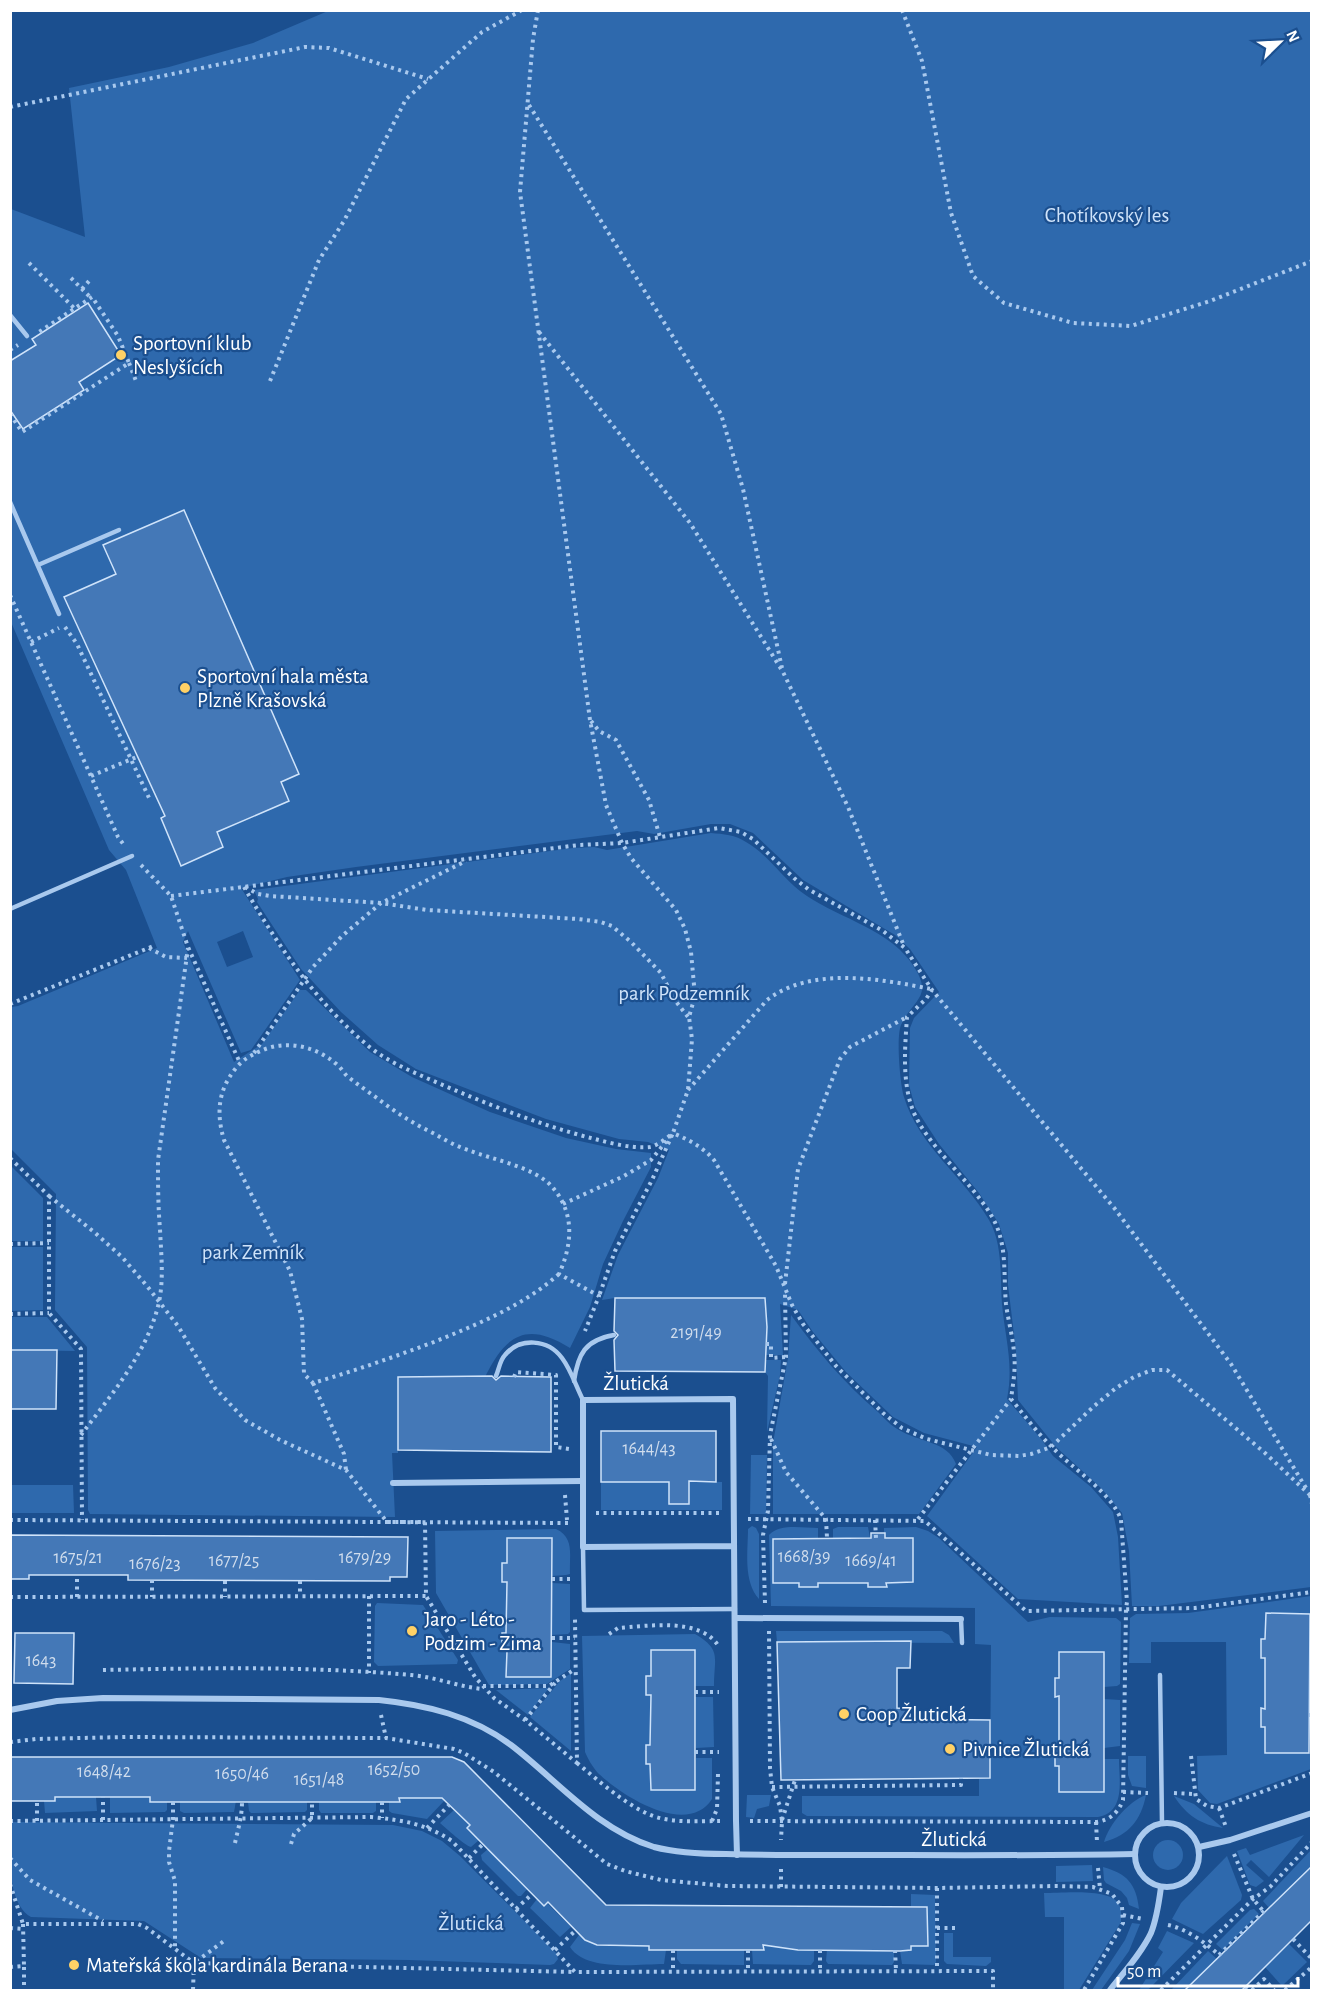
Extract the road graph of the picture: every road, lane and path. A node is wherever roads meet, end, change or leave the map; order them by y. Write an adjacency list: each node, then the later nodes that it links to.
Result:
1 (522, 10): 4 (path)
2 (538, 10): 5 (path)
3 (903, 10): 7 (path)
4 (428, 79): 6 (path); 21 (path)
5 (528, 103): 15 (path); 30 (path)
6 (10, 107)
7 (1311, 261)
8 (29, 262): 13 (path)
9 (71, 278): 11 (path)
10 (89, 280): 11 (path)
11 (82, 289): 12 (path)
12 (92, 298): 13 (path); 19 (path)
13 (75, 309): 16 (path)
14 (10, 315): 17 (lane)
15 (539, 331): 30 (path); 31 (path)
16 (36, 334)
17 (27, 338): 18 (path)
18 (10, 350)
19 (129, 363): 20 (path); 22 (path)
20 (136, 381)
21 (270, 381)
22 (10, 414)
23 (10, 502): 25 (lane)
24 (119, 530): 25 (lane)
25 (38, 565): 27 (lane)
26 (10, 595): 29 (path)
27 (59, 614): 28 (path)
28 (64, 626): 29 (path); 33 (path)
29 (31, 642): 34 (path)
30 (783, 672): 47 (path)
31 (590, 720): 36 (path); 37 (path)
32 (139, 756): 33 (path)
33 (131, 759): 34 (path); 35 (path)
34 (91, 776): 38 (path)
35 (150, 800)
36 (660, 838): 37 (path); 47 (path)
37 (622, 843): 39 (path); 52 (path)
38 (132, 856): 41 (path); 43 (lane)
39 (469, 859): 40 (path); 42 (path)
40 (244, 887): 41 (path); 42 (path); 49 (path)
41 (171, 896): 45 (path)
42 (381, 903): 49 (path); 52 (path)
43 (10, 909)
44 (156, 945): 46 (path)
45 (188, 947): 48 (path); 55 (path)
46 (148, 948): 48 (path); 51 (path)
47 (905, 948): 50 (path)
48 (186, 958): 66 (path)
49 (305, 980): 54 (path); 57 (path)
50 (932, 990): 53 (path); 56 (path); 87 (path)
51 (10, 1004)
52 (688, 1017): 56 (path)
53 (907, 1017): 64 (path); 77 (path)
54 (253, 1054): 55 (path); 60 (path)
55 (240, 1063): 76 (path)
56 (688, 1090): 57 (path)
57 (673, 1134): 60 (path); 64 (path); 65 (path)
58 (10, 1158): 59 (path)
59 (49, 1196): 61 (path); 66 (path)
60 (563, 1204): 63 (path)
61 (49, 1243): 62 (path); 67 (path)
62 (10, 1244)
63 (559, 1274): 65 (path); 76 (path)
64 (785, 1287): 72 (path); 82 (path)
65 (599, 1296): 70 (path)
66 (159, 1301): 79 (path); 83 (path)
67 (49, 1313): 68 (path); 79 (path)
68 (10, 1314)
69 (614, 1335): 75 (lane)
70 (582, 1337)
71 (766, 1344): 72 (path)
72 (786, 1357): 80 (path)
73 (496, 1376): 75 (lane)
74 (514, 1377): 85 (path)
75 (574, 1381): 78 (lane)
76 (313, 1383): 83 (path)
77 (1011, 1399): 81 (path); 82 (path)
78 (583, 1400): 84 (street, Žlutická); 91 (street, Žlutická)
79 (81, 1435): 94 (path)
80 (770, 1435): 90 (path); 92 (path)
81 (1051, 1447): 82 (path); 87 (path); 120 (path)
82 (971, 1450): 96 (path)
83 (346, 1470): 97 (path)
84 (583, 1481): 85 (street); 89 (street, Žlutická)
85 (568, 1482): 86 (street); 99 (path)
86 (393, 1483)
87 (1310, 1495): 88 (path)
88 (1311, 1504)
89 (584, 1513): 91 (path); 99 (path); 104 (street, Žlutická)
90 (767, 1518): 91 (path); 92 (path); 123 (path)
91 (734, 1519): 103 (street, Žlutická)
92 (826, 1519): 95 (path); 101 (path)
93 (10, 1520): 94 (path)
94 (82, 1520): 97 (path)
95 (875, 1520): 96 (path); 102 (path)
96 (918, 1520): 120 (path)
97 (387, 1522): 98 (path)
98 (425, 1522): 99 (path); 114 (path)
99 (568, 1523): 100 (path)
100 (572, 1534)
101 (827, 1538)
102 (876, 1538)
103 (734, 1546): 104 (street); 119 (street, Žlutická)
104 (584, 1547): 119 (lane)
105 (77, 1576): 115 (path)
106 (575, 1578): 107 (path)
107 (552, 1579)
108 (152, 1580): 116 (path)
109 (225, 1581): 117 (path)
110 (300, 1581): 112 (path)
111 (1311, 1592): 120 (path)
112 (300, 1596): 113 (path); 117 (path)
113 (369, 1596): 114 (path); 132 (path)
114 (426, 1596): 136 (path)
115 (76, 1597): 116 (path); 118 (path)
116 (152, 1597): 117 (path)
117 (225, 1597)
118 (10, 1598)
119 (735, 1609): 122 (street, Žlutická)
120 (1126, 1609): 170 (path)
121 (575, 1614): 127 (path)
122 (735, 1618): 123 (street); 169 (street, Žlutická)
123 (769, 1618): 124 (street); 151 (path)
124 (961, 1618): 128 (lane)
125 (609, 1634): 129 (path)
126 (552, 1638): 127 (path)
127 (575, 1638): 130 (path)
128 (962, 1643)
129 (719, 1647)
130 (575, 1669): 134 (path); 146 (path)
131 (103, 1670): 132 (path)
132 (369, 1672): 136 (path)
133 (1160, 1675): 171 (lane)
134 (558, 1680): 136 (path); 141 (path)
135 (719, 1681): 138 (path)
136 (483, 1688): 141 (path)
137 (695, 1692): 138 (path)
138 (719, 1692): 139 (path)
139 (719, 1702)
140 (12, 1709): 179 (street, Žlutická)
141 (525, 1720): 146 (path)
142 (10, 1742): 184 (path)
143 (719, 1742): 144 (path)
144 (695, 1752)
145 (1191, 1756): 148 (path)
146 (577, 1763): 168 (path)
147 (719, 1764): 168 (path)
148 (1311, 1773)
149 (961, 1778): 152 (path)
150 (795, 1780): 152 (path)
151 (772, 1787): 152 (path); 170 (path)
152 (793, 1788): 170 (path)
153 (103, 1797): 164 (path)
154 (37, 1801): 167 (path)
155 (173, 1802): 165 (path)
156 (242, 1802): 163 (path)
157 (312, 1802): 161 (path)
158 (382, 1802): 162 (path)
159 (449, 1805): 172 (path)
160 (1311, 1813): 177 (street)
161 (312, 1818): 162 (path); 163 (path); 175 (path)
162 (382, 1818): 172 (path)
163 (242, 1819): 165 (path); 174 (path)
164 (103, 1820): 165 (path); 167 (path)
165 (173, 1820): 199 (path)
166 (10, 1821): 167 (path)
167 (37, 1821)
168 (712, 1821): 169 (path)
169 (736, 1821): 170 (path); 179 (street, Žlutická)
170 (782, 1821): 180 (path)
171 (1162, 1823): 177 (street); 178 (street)
172 (427, 1828): 182 (path)
173 (1311, 1842): 188 (path)
174 (235, 1844)
175 (291, 1844)
176 (483, 1844): 182 (path)
177 (1199, 1848): 185 (street)
178 (1135, 1854): 180 (street, Žlutická); 185 (street)
179 (737, 1855): 180 (street, Žlutická)
180 (781, 1856): 184 (path)
181 (10, 1858): 190 (path)
182 (469, 1858): 189 (path)
183 (10, 1884): 191 (path)
184 (781, 1887): 186 (path)
185 (1161, 1887): 221 (street)
186 (937, 1888): 193 (path); 220 (path)
187 (532, 1894): 189 (path)
188 (1252, 1899): 198 (path); 198 (path)
189 (516, 1909): 200 (path)
190 (105, 1923): 191 (path); 199 (path)
191 (23, 1926): 192 (path); 207 (path)
192 (10, 1928)
193 (937, 1928): 194 (path); 211 (path)
194 (956, 1928)
195 (575, 1931): 200 (path)
196 (1293, 1939): 205 (path)
197 (224, 1941): 206 (path)
198 (1207, 1944): 222 (path)
199 (175, 1949): 206 (path)
200 (555, 1950): 215 (path)
201 (673, 1950): 212 (path)
202 (748, 1950): 213 (path)
203 (820, 1950): 214 (path)
204 (895, 1950): 210 (path)
205 (1311, 1959)
206 (194, 1963): 215 (path); 218 (path)
207 (24, 1966): 208 (path); 217 (path)
208 (10, 1967)
209 (1311, 1967): 224 (path)
210 (896, 1970): 211 (path); 214 (path)
211 (937, 1970): 219 (path)
212 (674, 1971): 213 (path); 215 (path)
213 (748, 1971): 214 (path)
214 (820, 1971)
215 (575, 1972)
216 (1249, 1989): 223 (path)
217 (24, 1990)
218 (193, 1990)
219 (993, 1990)
220 (1084, 1990)
221 (1110, 1990)
222 (1161, 1990)
223 (1274, 1990)
224 (1285, 1990)

